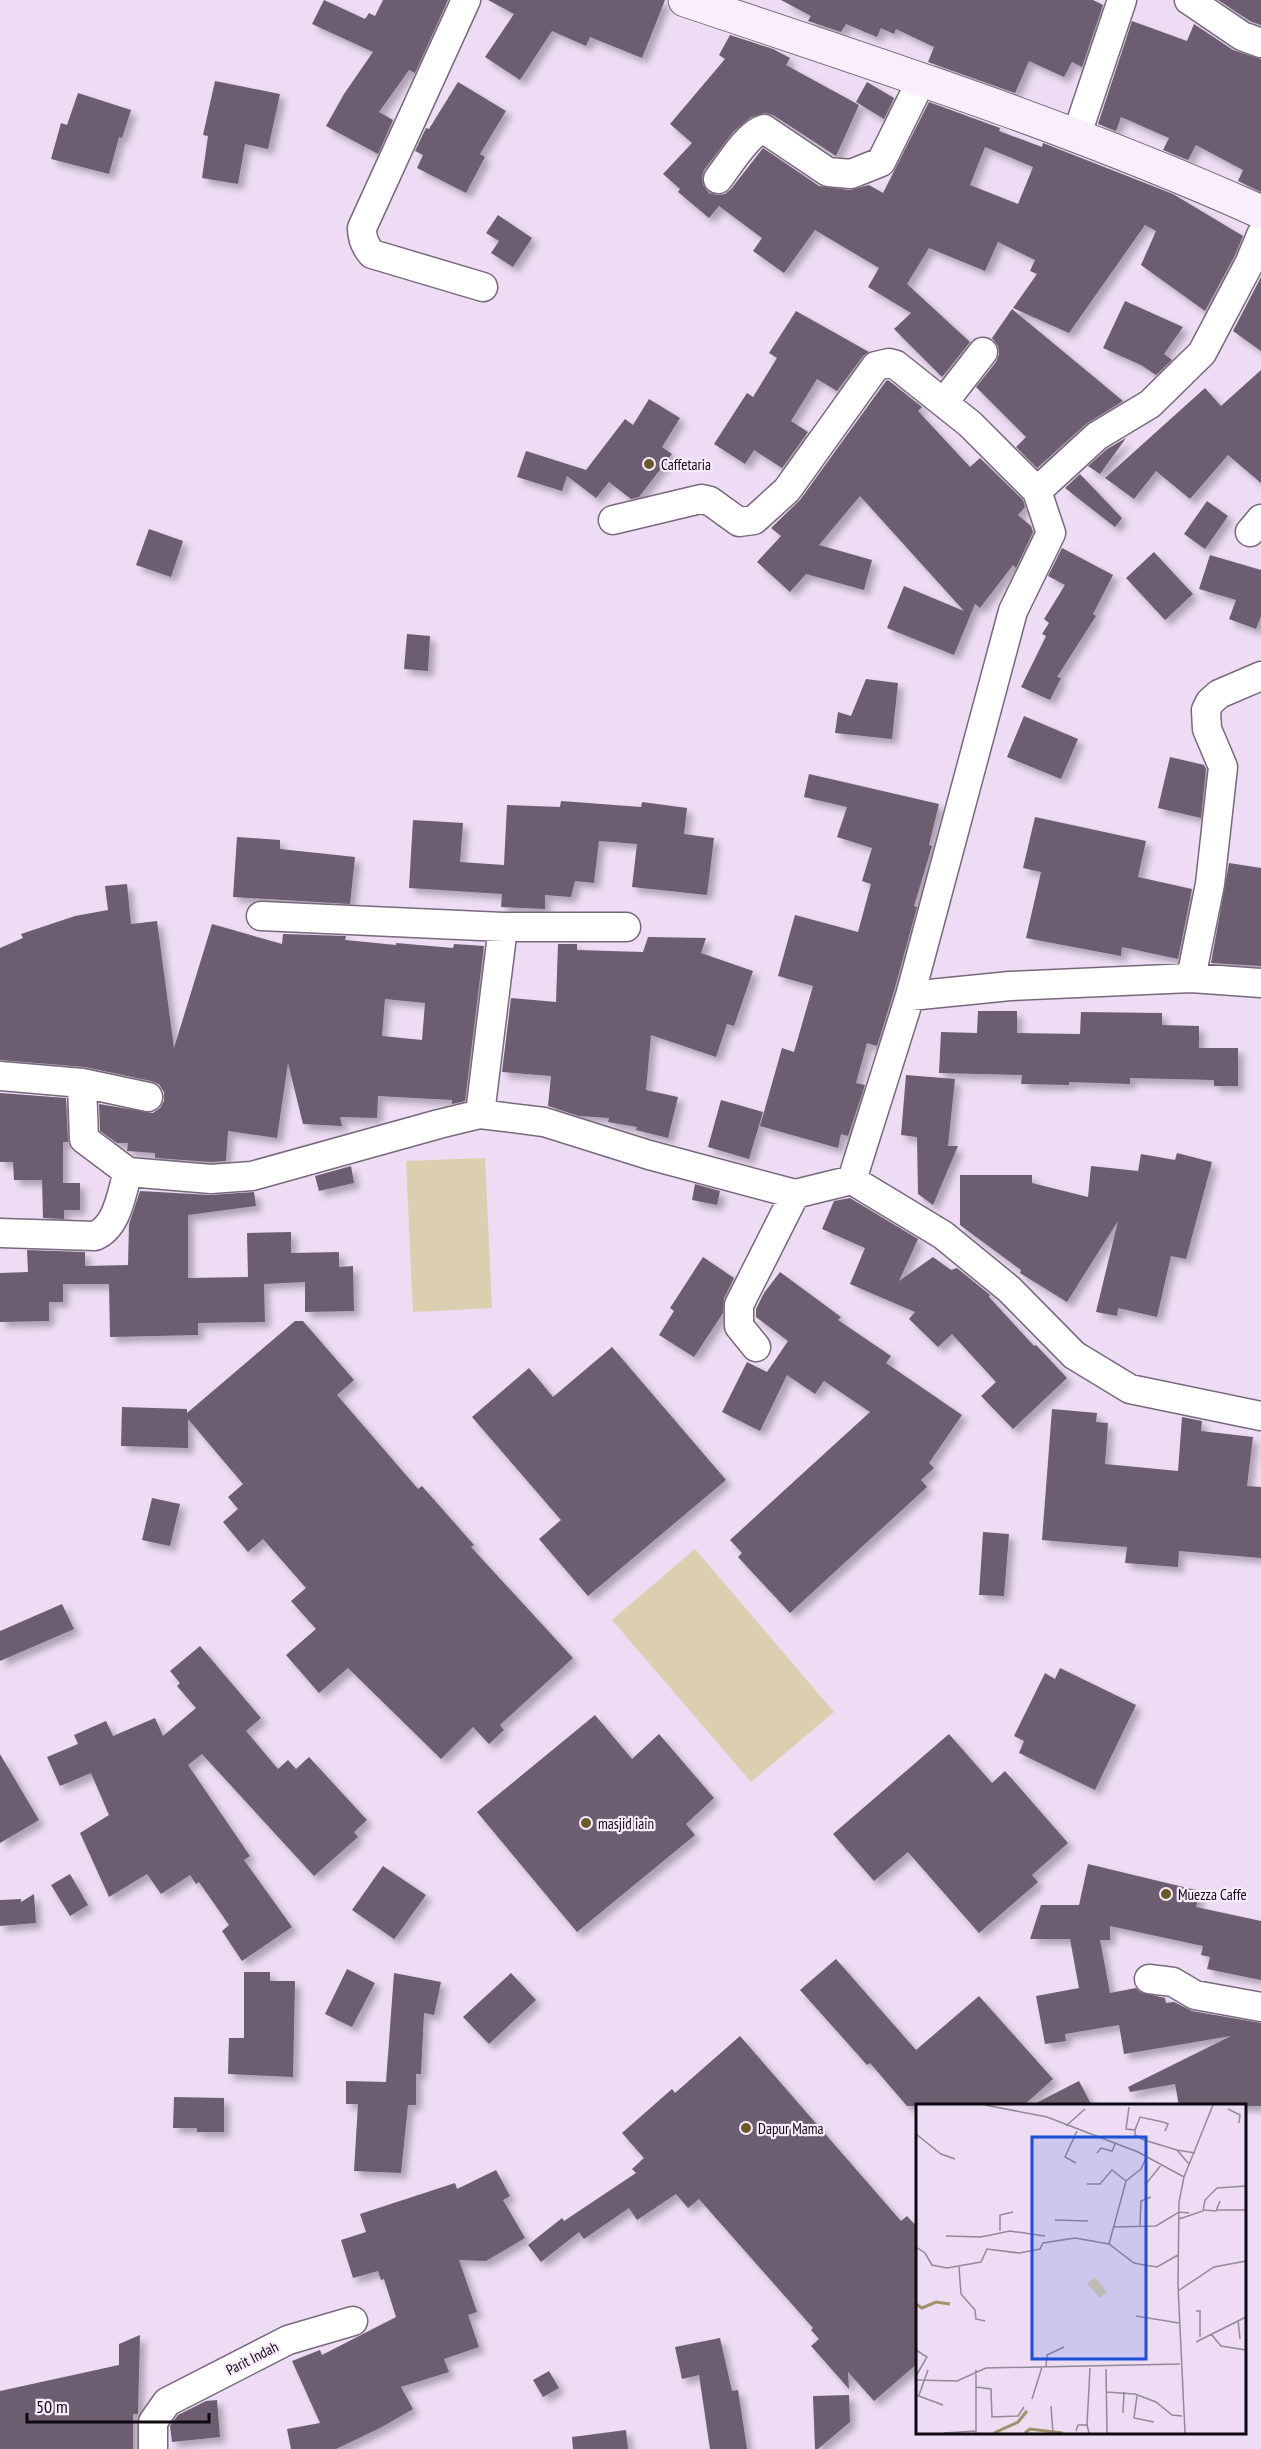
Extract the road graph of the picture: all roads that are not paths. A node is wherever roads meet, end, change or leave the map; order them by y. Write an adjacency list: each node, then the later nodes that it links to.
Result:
1 (466, 0): 11 (street)
2 (685, 0): 6 (street)
3 (1122, 0): 7 (street)
4 (1189, 0): 5 (street)
5 (1261, 43)
6 (922, 79): 7 (street); 8 (street)
7 (1076, 136): 9 (street)
8 (718, 179)
9 (1261, 212)
10 (1261, 235): 14 (street)
11 (483, 287)
12 (983, 352): 13 (street)
13 (944, 402): 14 (street); 15 (street)
14 (1037, 491): 22 (street)
15 (613, 520)
16 (1261, 676): 20 (street)
17 (261, 916): 18 (street)
18 (503, 927): 19 (street); 26 (street)
19 (626, 927)
20 (1191, 978): 21 (street); 22 (street)
21 (1261, 983)
22 (910, 996): 28 (street)
23 (0, 1076): 24 (street)
24 (82, 1083): 25 (street); 27 (street)
25 (148, 1098)
26 (480, 1114): 27 (street); 29 (street)
27 (128, 1172): 30 (street)
28 (852, 1180): 29 (street); 32 (street)
29 (795, 1194): 31 (street)
30 (0, 1233)
31 (756, 1347)
32 (1261, 1416)
33 (1149, 1979): 34 (street)
34 (1261, 2007)
35 (353, 2321): 36 (street, Parit Indah)
36 (153, 2449)

